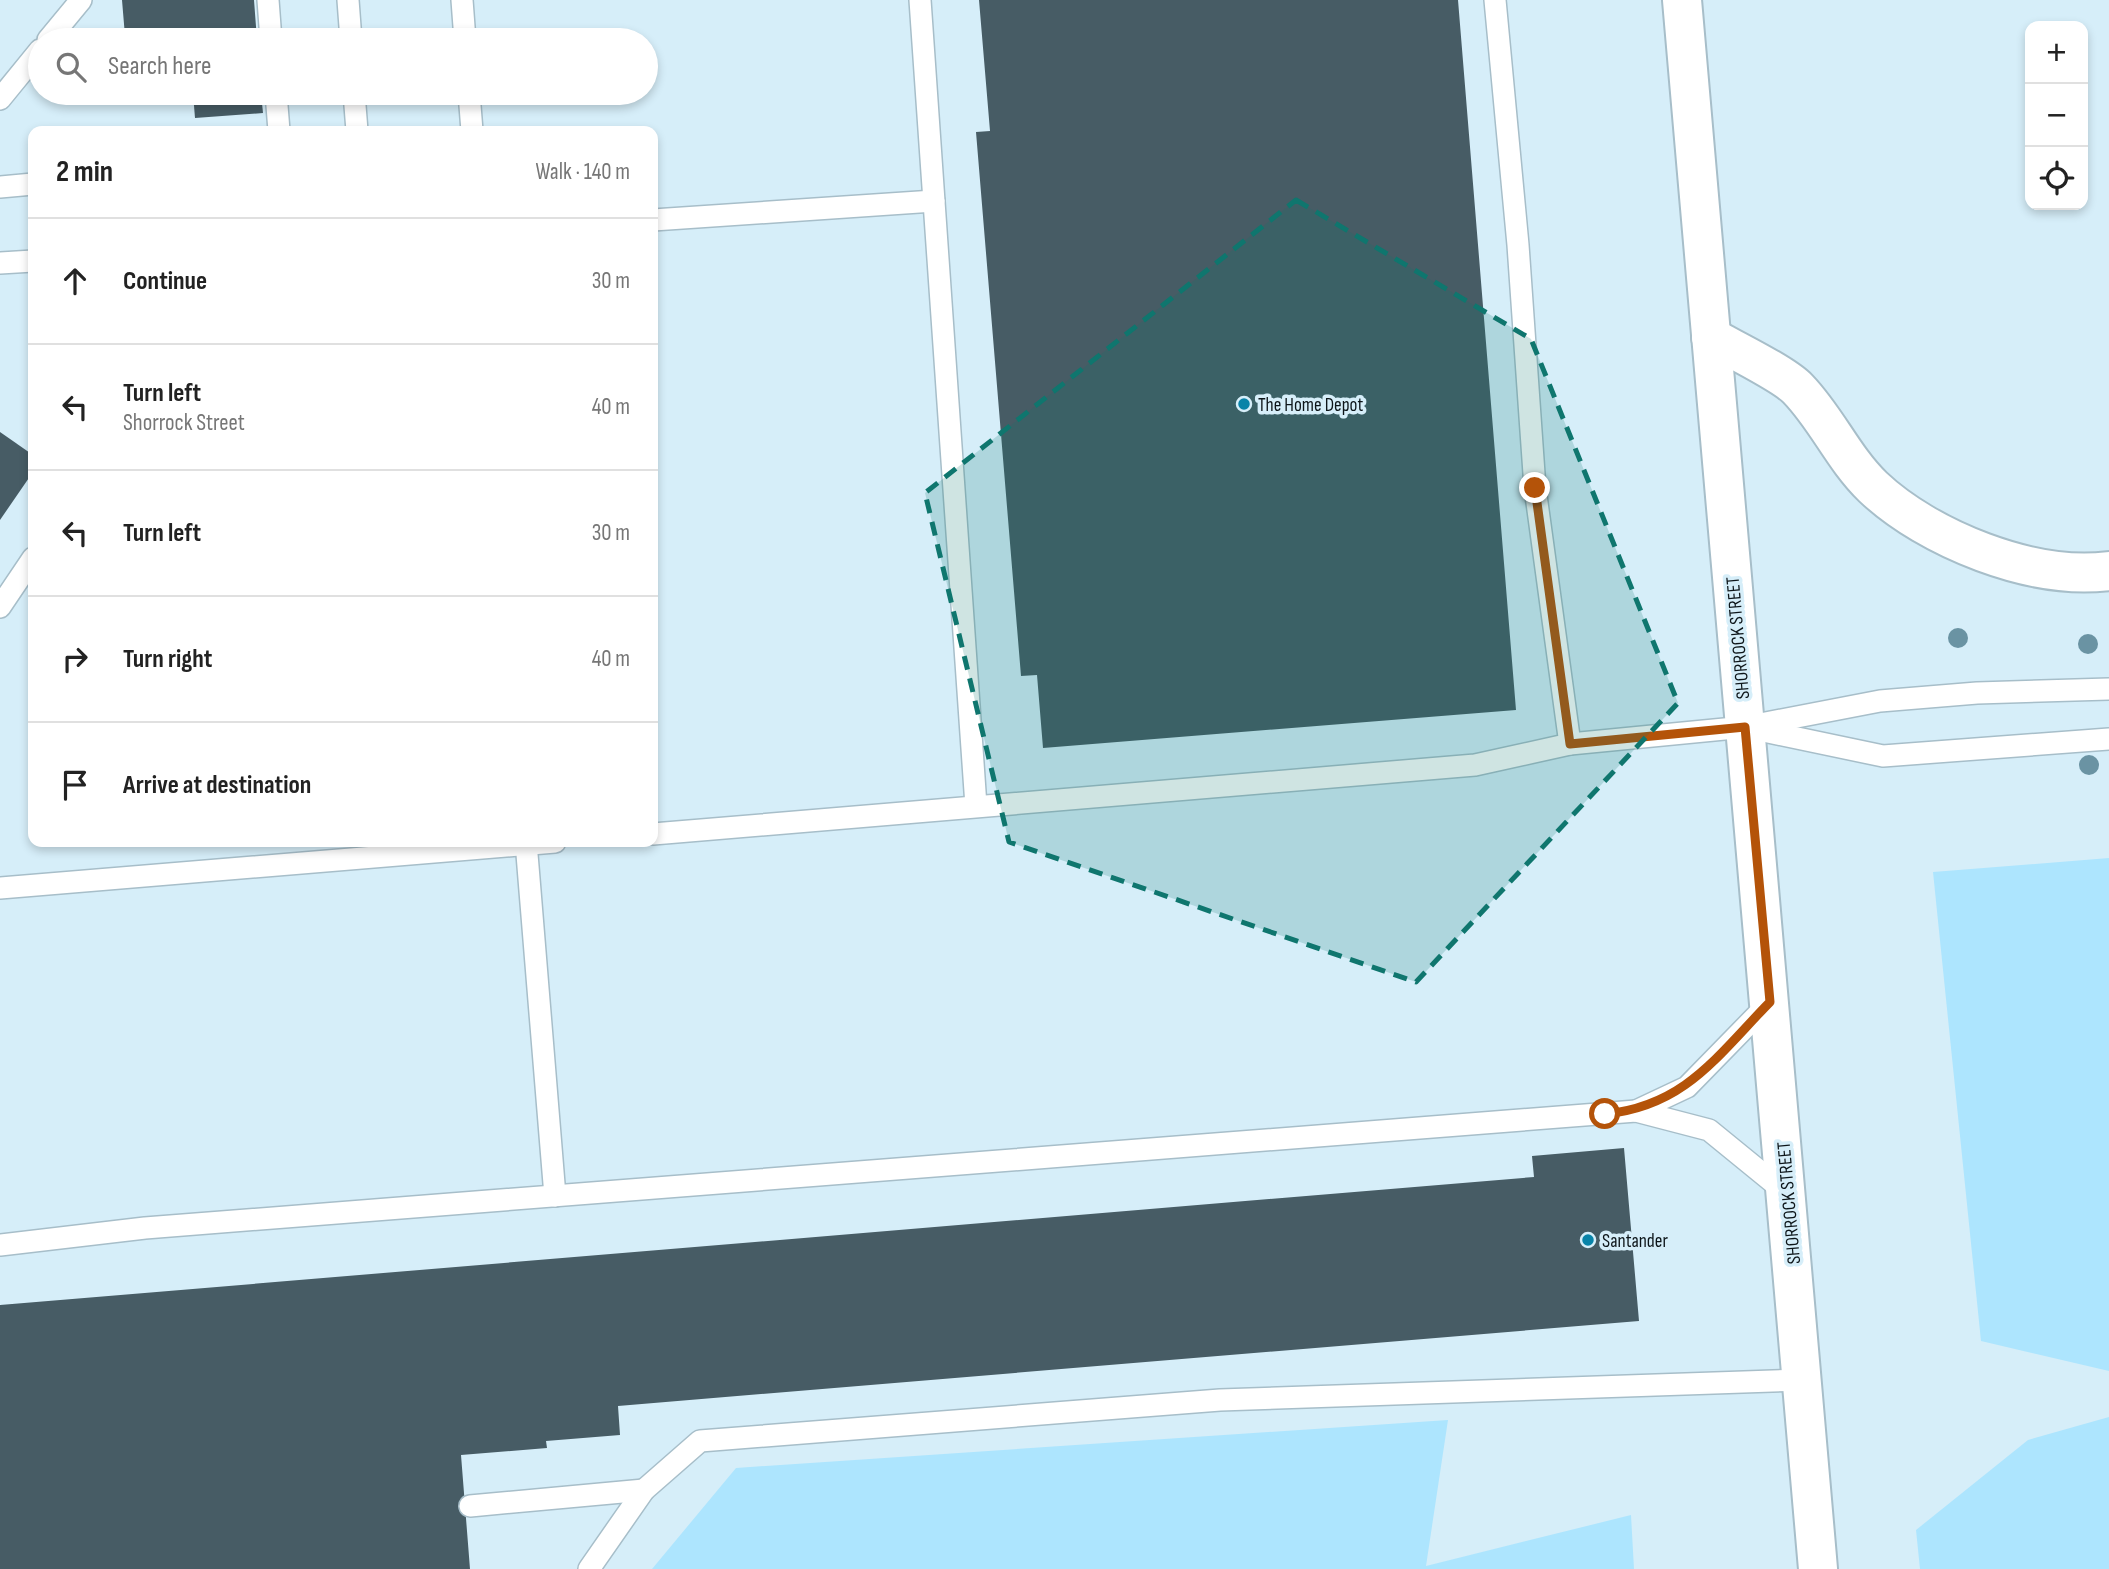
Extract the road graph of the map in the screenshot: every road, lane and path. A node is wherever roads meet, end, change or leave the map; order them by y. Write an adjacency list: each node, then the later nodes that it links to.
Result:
1 (81, 0): 8 (lane)
2 (268, 0): 9 (lane)
3 (348, 0): 10 (lane)
4 (462, 0): 11 (lane)
5 (919, 0): 22 (lane)
6 (1495, 0): 33 (lane)
7 (1682, 0): 26 (main road, SHORROCK STREET)
8 (58, 28)
9 (270, 28)
10 (350, 28)
11 (464, 28)
12 (28, 65): 13 (lane)
13 (0, 99)
14 (277, 105): 17 (lane)
15 (355, 105): 18 (lane)
16 (470, 105): 19 (lane)
17 (279, 126)
18 (357, 126)
19 (472, 126)
20 (28, 184): 21 (lane)
21 (0, 187)
22 (934, 201): 23 (lane); 34 (lane)
23 (658, 220)
24 (28, 261): 25 (lane)
25 (0, 263)
26 (1711, 337): 28 (main road); 31 (main road, SHORROCK STREET)
27 (28, 565): 29 (lane)
28 (2109, 571)
29 (0, 607)
30 (2109, 689): 31 (lane)
31 (1745, 727): 32 (lane); 33 (lane); 39 (main road, SHORROCK STREET)
32 (2109, 739)
33 (1570, 744): 34 (lane)
34 (976, 806): 35 (lane)
35 (658, 834)
36 (479, 847): 38 (lane)
37 (526, 847): 42 (lane)
38 (0, 888)
39 (1770, 1002): 40 (lane); 41 (main road, SHORROCK STREET)
40 (1636, 1111): 41 (lane); 42 (lane)
41 (1787, 1193): 44 (main road, SHORROCK STREET)
42 (555, 1196): 43 (lane)
43 (0, 1245)
44 (1803, 1380): 45 (lane); 48 (main road, SHORROCK STREET)
45 (644, 1490): 46 (lane); 47 (lane)
46 (470, 1506)
47 (589, 1569)
48 (1818, 1569)

